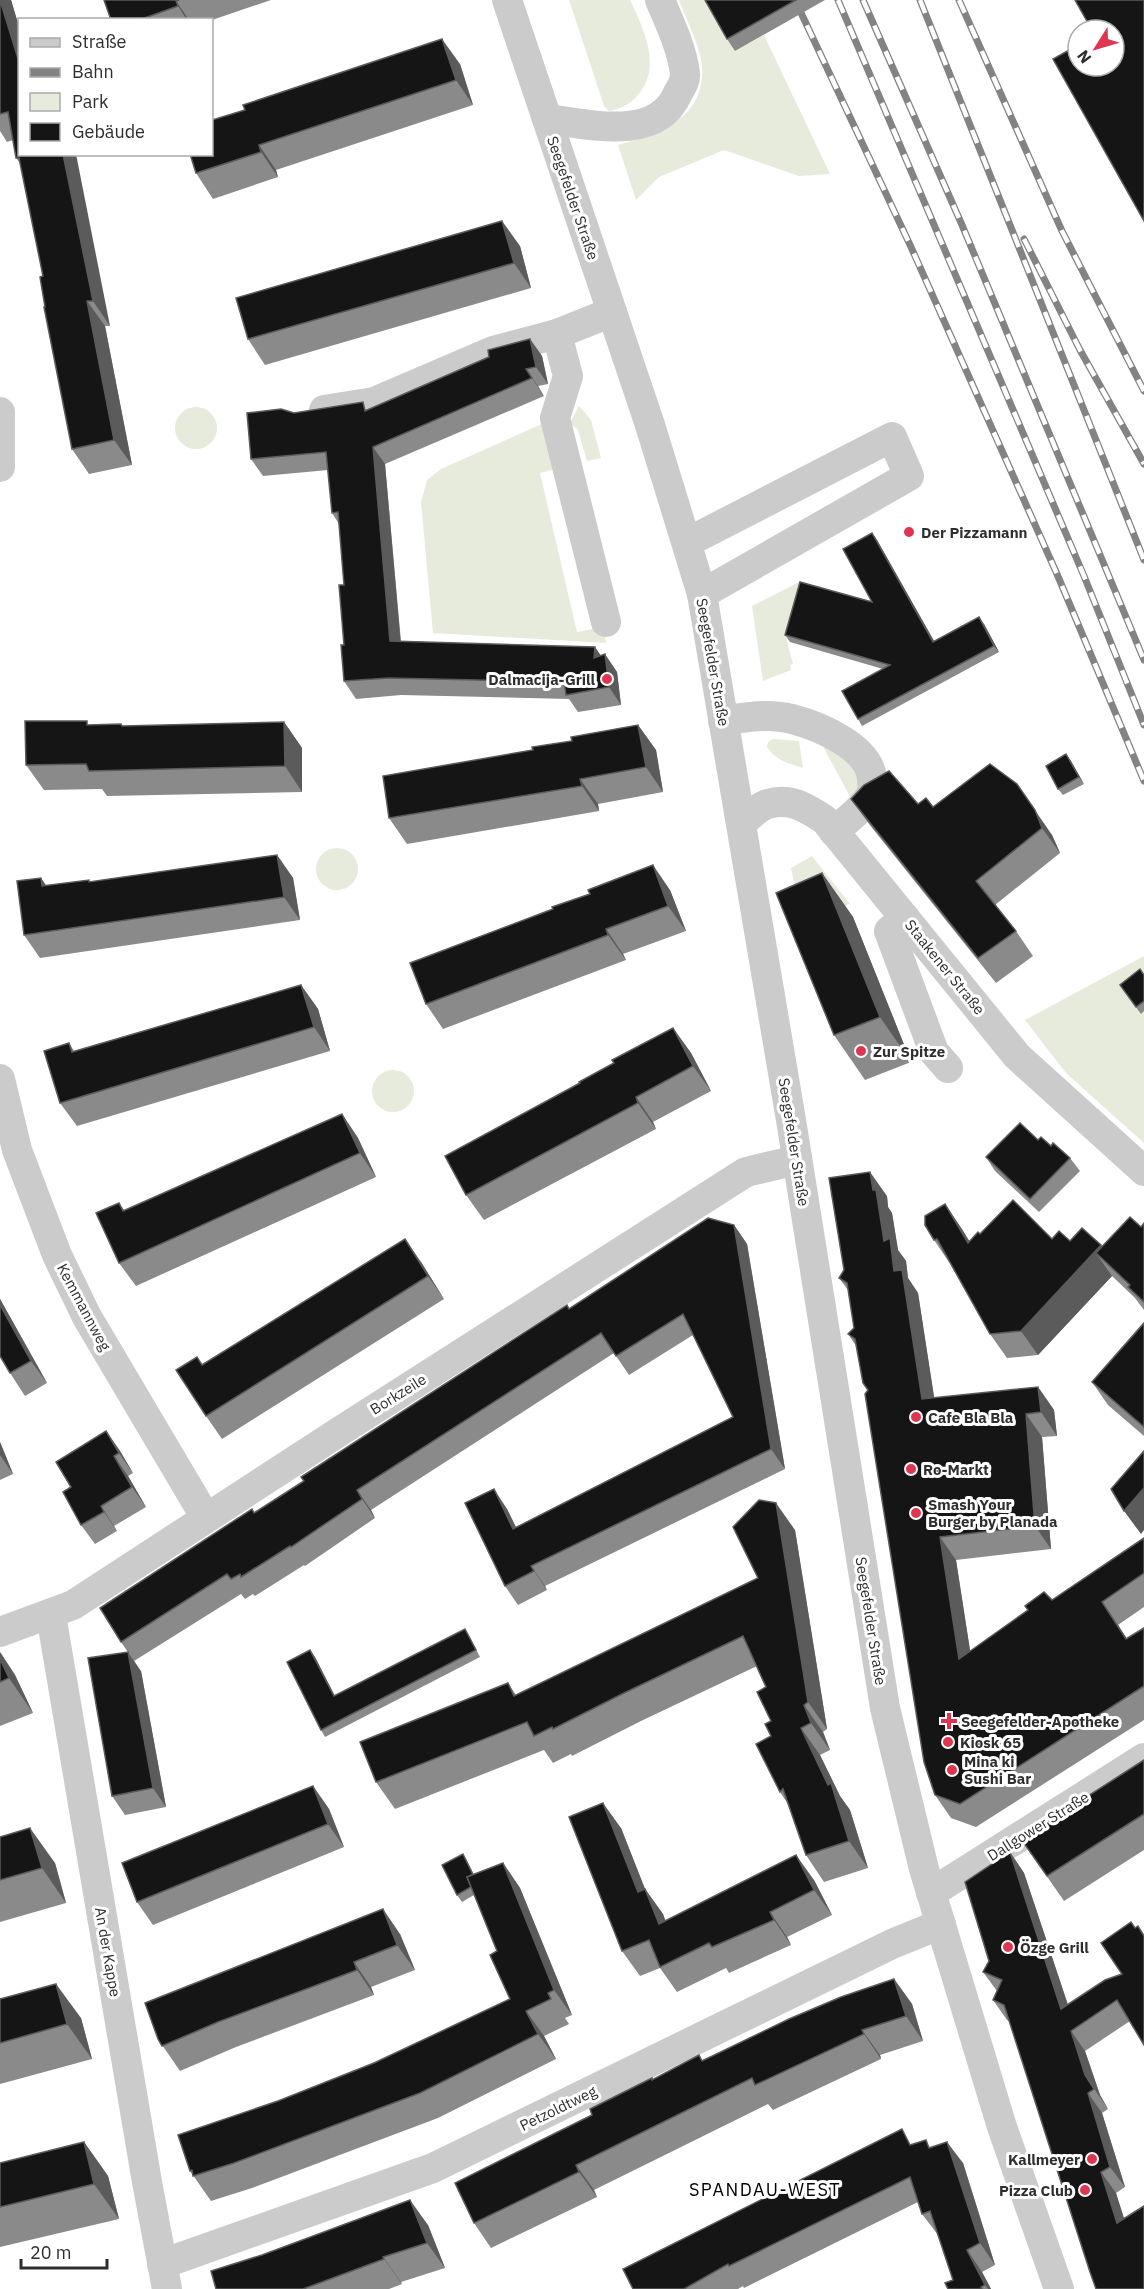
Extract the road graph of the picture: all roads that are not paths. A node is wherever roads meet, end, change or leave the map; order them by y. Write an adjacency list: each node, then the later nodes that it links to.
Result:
1 (507, 0): 3 (street, Seegefelder Straße)
2 (660, 0): 3 (street)
3 (547, 119): 4 (street, Seegefelder Straße)
4 (612, 312): 5 (street); 9 (street, Seegefelder Straße)
5 (557, 334): 7 (street); 11 (street)
6 (0, 412): 8 (street)
7 (303, 413)
8 (0, 467)
9 (687, 542): 10 (street, Seegefelder Straße); 10 (street)
10 (702, 594): 12 (street, Seegefelder Straße)
11 (606, 622)
12 (723, 721): 13 (street, Seegefelder Straße); 14 (street)
13 (741, 823): 14 (street, Staakener Straße); 18 (street, Seegefelder Straße)
14 (834, 832): 15 (street, Staakener Straße)
15 (905, 918): 16 (street); 19 (street, Staakener Straße)
16 (948, 1068)
17 (0, 1078): 20 (street, Kemmannweg)
18 (797, 1160): 20 (street, Borkzeile); 24 (street, Seegefelder Straße)
19 (1144, 1171)
20 (206, 1518): 21 (street, Borkzeile)
21 (51, 1615): 22 (street, Borkzeile); 26 (street, An der Kappe)
22 (0, 1632)
23 (1144, 1758): 24 (street, Dallgower Straße)
24 (931, 1893): 25 (street, Seegefelder Straße)
25 (941, 1924): 26 (street, Petzoldtweg); 27 (street, Seegefelder Straße)
26 (165, 2276)
27 (1059, 2289)

